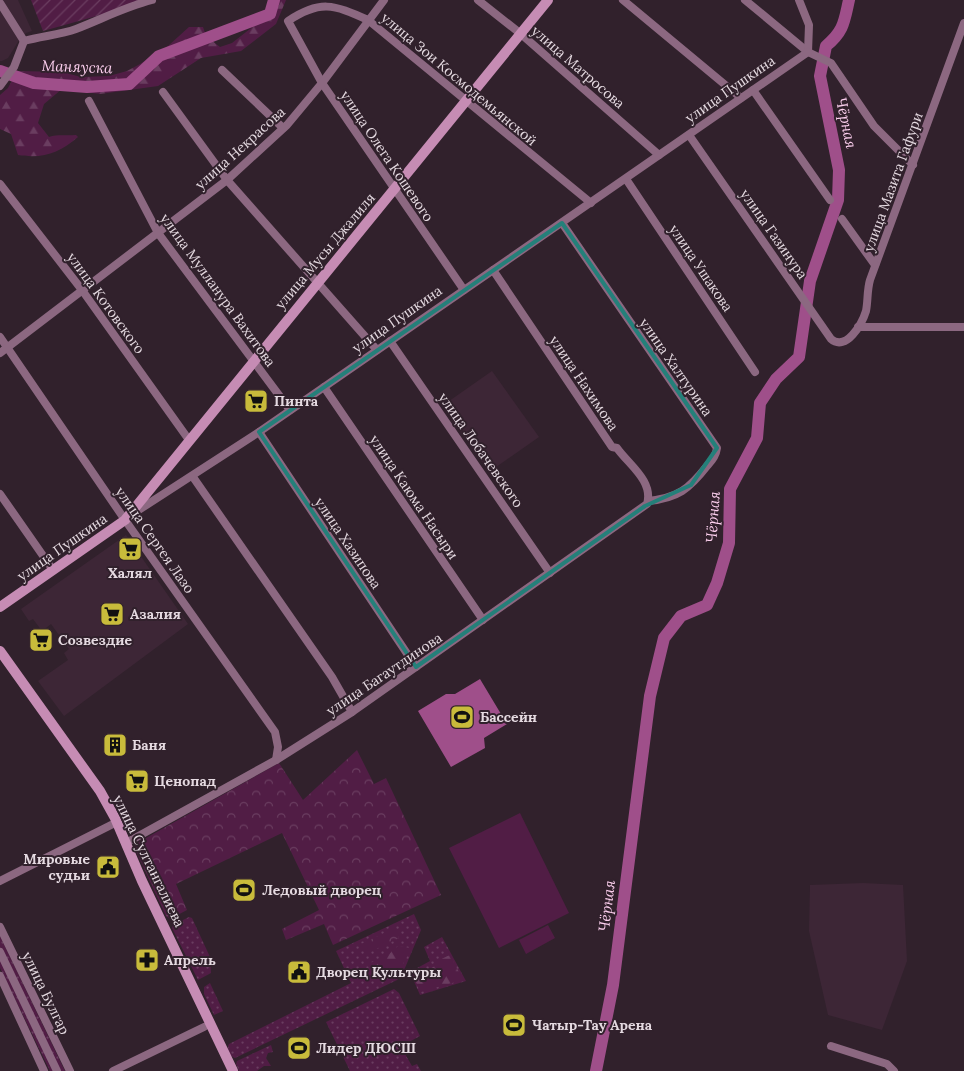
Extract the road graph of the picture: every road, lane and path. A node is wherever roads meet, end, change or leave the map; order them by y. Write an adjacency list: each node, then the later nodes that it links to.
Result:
1 (152, 0): 13 (street)
2 (384, 0): 9 (street, улица Некрасова)
3 (478, 0): 12 (street, улица Матросова)
4 (548, 0): 12 (main road, улица Мусы Джалиля)
5 (624, 0): 20 (street)
6 (745, 0): 14 (street)
7 (799, 0): 14 (street)
8 (0, 3): 13 (street)
9 (368, 20): 11 (street, улица Зои Космодемьянской); 16 (street, улица Некрасова); 22 (street, улица Зои Космодемьянской)
10 (963, 27): 26 (street, улица Мазита Гафури)
11 (294, 33): 16 (street, улица Олега Кошевого)
12 (521, 34): 22 (main road, улица Мусы Джалиля); 25 (street, улица Матросова)
13 (24, 41): 17 (street)
14 (808, 52): 18 (street, улица Пушкина); 26 (street)
15 (222, 70): 23 (street)
16 (322, 84): 23 (street, улица Некрасова); 30 (street, улица Олега Кошевого)
17 (1, 85)
18 (753, 90): 20 (street, улица Пушкина); 31 (street)
19 (162, 92): 28 (street)
20 (741, 98): 24 (street, улица Пушкина)
21 (89, 101): 35 (street, улица Мулланура Вахитова)
22 (466, 102): 30 (main road, улица Мусы Джалиля); 32 (street, улица Зои Космодемьянской)
23 (284, 128): 28 (street, улица Некрасова)
24 (690, 134): 25 (street, улица Пушкина); 45 (street, улица Газинура)
25 (659, 155): 27 (street, улица Пушкина)
26 (913, 165): 36 (street, улица Мазита Гафури)
27 (626, 179): 32 (street, улица Пушкина); 50 (street, улица Ушакова)
28 (228, 180): 35 (street, улица Некрасова); 38 (street)
29 (0, 184): 39 (street, улица Котовского)
30 (393, 190): 38 (main road, улица Мусы Джалиля); 40 (street, улица Олега Кошевого)
31 (830, 200)
32 (591, 203): 34 (street, улица Пушкина)
33 (842, 219): 36 (street)
34 (562, 223): 37 (street, улица Пушкина); 57 (street, улица Халтурина)
35 (158, 233): 39 (street, улица Некрасова); 49 (street, улица Мулланура Вахитова)
36 (875, 265): 41 (street, улица Мазита Гафури)
37 (493, 270): 40 (street, улица Пушкина); 57 (street, улица Нахимова)
38 (317, 282): 47 (street); 49 (main road, улица Мусы Джалиля)
39 (82, 290): 46 (street, улица Некрасова); 54 (street, улица Котовского)
40 (464, 290): 44 (street, улица Пушкина)
41 (858, 327): 42 (street); 45 (street, улица Мазита Гафури)
42 (964, 327)
43 (0, 337): 46 (street, улица Сергея Лазо)
44 (390, 341): 47 (street, улица Пушкина); 60 (street, улица Лобачевского)
45 (840, 343)
46 (7, 347): 48 (street, улица Некрасова); 58 (street, улица Сергея Лазо)
47 (376, 350): 51 (street, улица Пушкина)
48 (0, 353)
49 (253, 361): 52 (street, улица Мулланура Вахитова); 54 (main road, улица Мусы Джалиля)
50 (755, 372)
51 (324, 387): 52 (street, улица Пушкина); 62 (street, улица Каюма Насыри)
52 (290, 410): 53 (street, улица Пушкина)
53 (259, 432): 55 (street, улица Пушкина); 64 (street, улица Хазипова)
54 (190, 440): 58 (main road, улица Мусы Джалиля)
55 (193, 476): 58 (street, улица Пушкина); 65 (street)
56 (0, 494): 59 (street)
57 (646, 504): 60 (street, улица Багаутдинова)
58 (124, 520): 59 (main road, улица Пушкина); 66 (street, улица Сергея Лазо)
59 (53, 570): 61 (main road, улица Пушкина)
60 (550, 573): 62 (street, улица Багаутдинова)
61 (0, 607)
62 (484, 620): 64 (street, улица Багаутдинова)
63 (0, 651): 67 (main road, улица Султангалиева)
64 (416, 667): 65 (street, улица Багаутдинова)
65 (352, 712): 66 (street, улица Багаутдинова)
66 (276, 760): 68 (street, улица Багаутдинова)
67 (117, 822): 68 (main road, улица Султангалиева); 69 (street)
68 (126, 843): 79 (main road, улица Султангалиева)
69 (0, 881)
70 (0, 927): 75 (street, улица Булгар)
71 (0, 952): 77 (street)
72 (0, 976): 76 (street)
73 (204, 1027): 78 (street)
74 (831, 1046): 80 (street)
75 (70, 1070)
76 (44, 1071)
77 (58, 1071)
78 (112, 1071)
79 (234, 1071)
80 (894, 1071)

